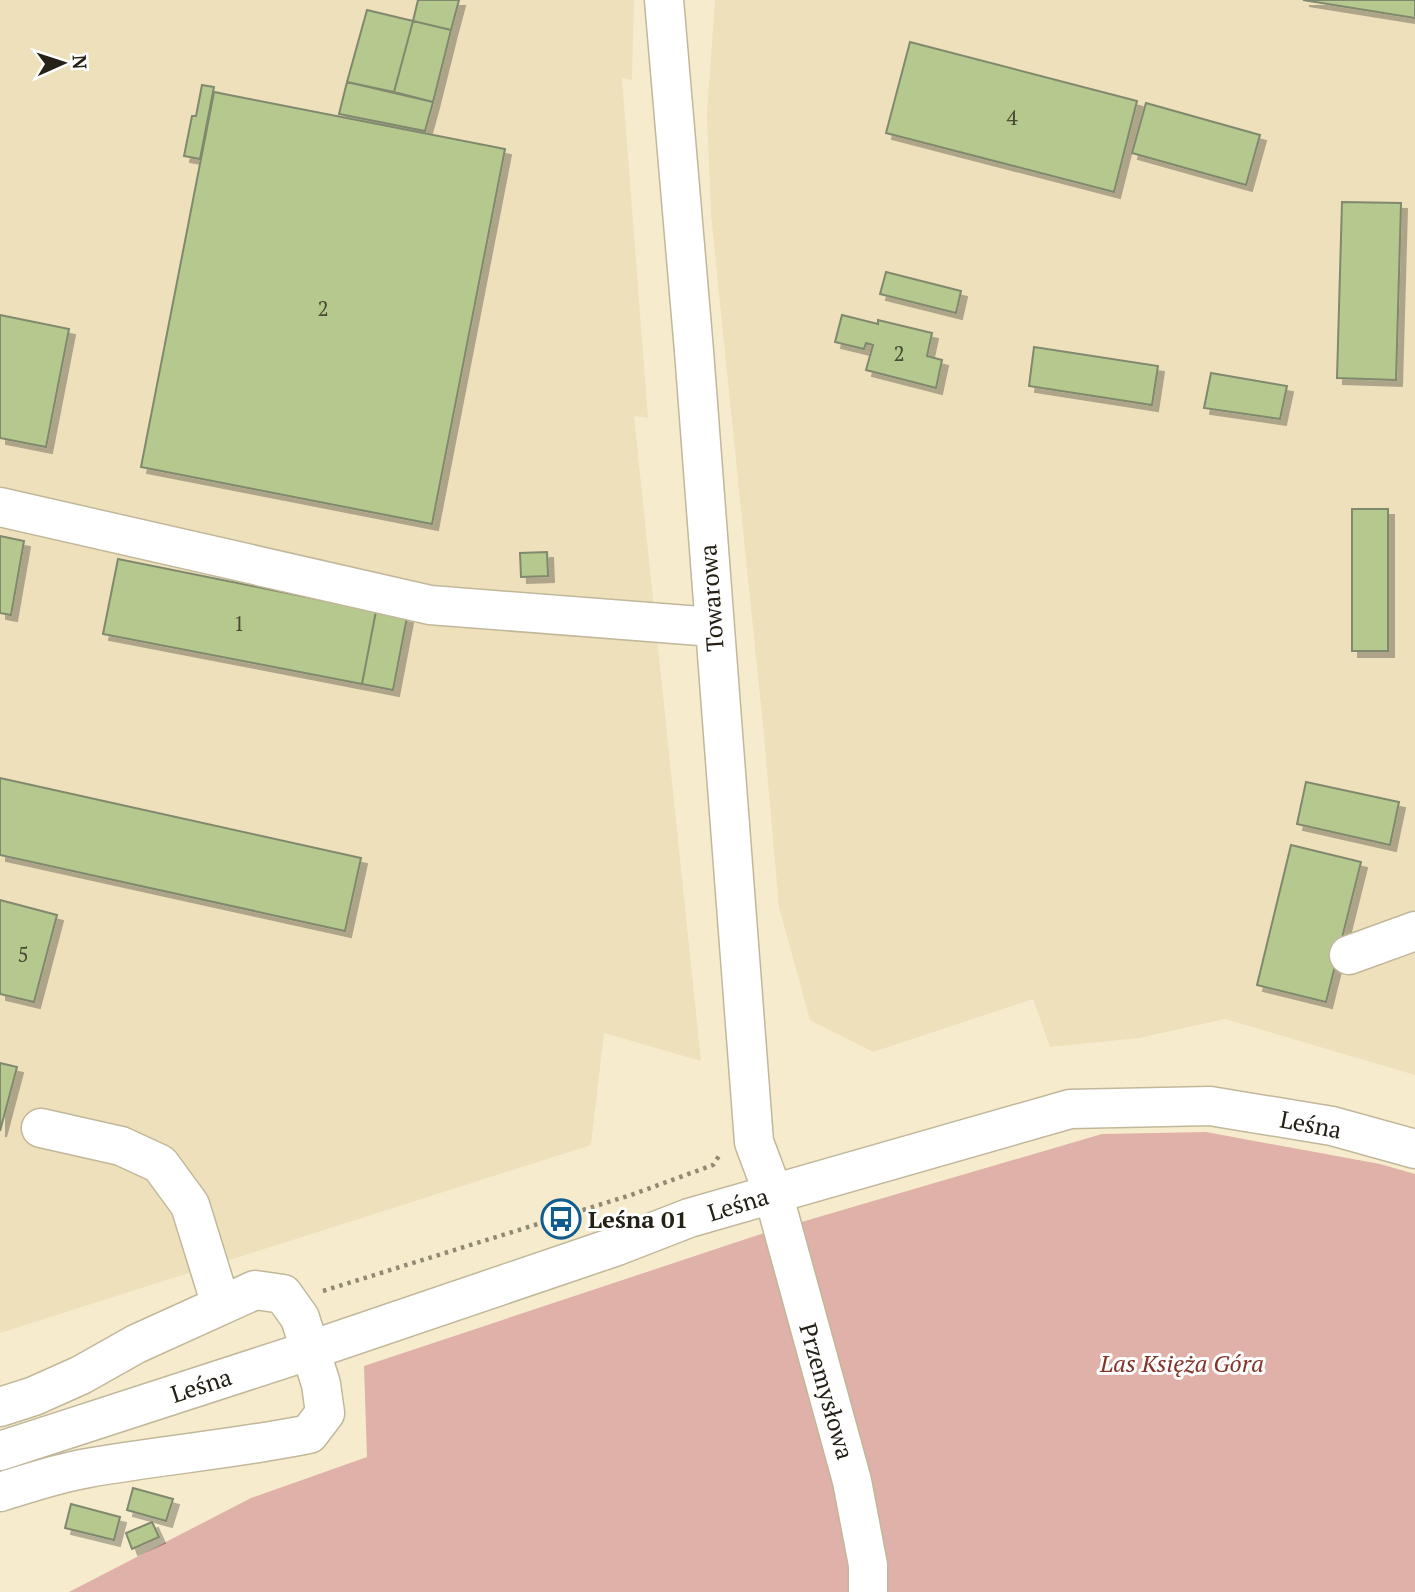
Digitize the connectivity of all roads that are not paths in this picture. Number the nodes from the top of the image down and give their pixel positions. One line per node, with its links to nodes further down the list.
1 (664, 0): 3 (street, Towarowa)
2 (0, 507): 3 (street)
3 (713, 627): 8 (street, Towarowa)
4 (1415, 931): 5 (street)
5 (1349, 955)
6 (41, 1128): 9 (street)
7 (1415, 1149): 8 (street, Leśna)
8 (773, 1193): 10 (street, Leśna); 14 (street, Przemysłowa)
9 (221, 1305): 10 (street); 11 (street)
10 (311, 1350): 12 (street, Leśna); 13 (street)
11 (0, 1407)
12 (0, 1451)
13 (0, 1492)
14 (868, 1592)

